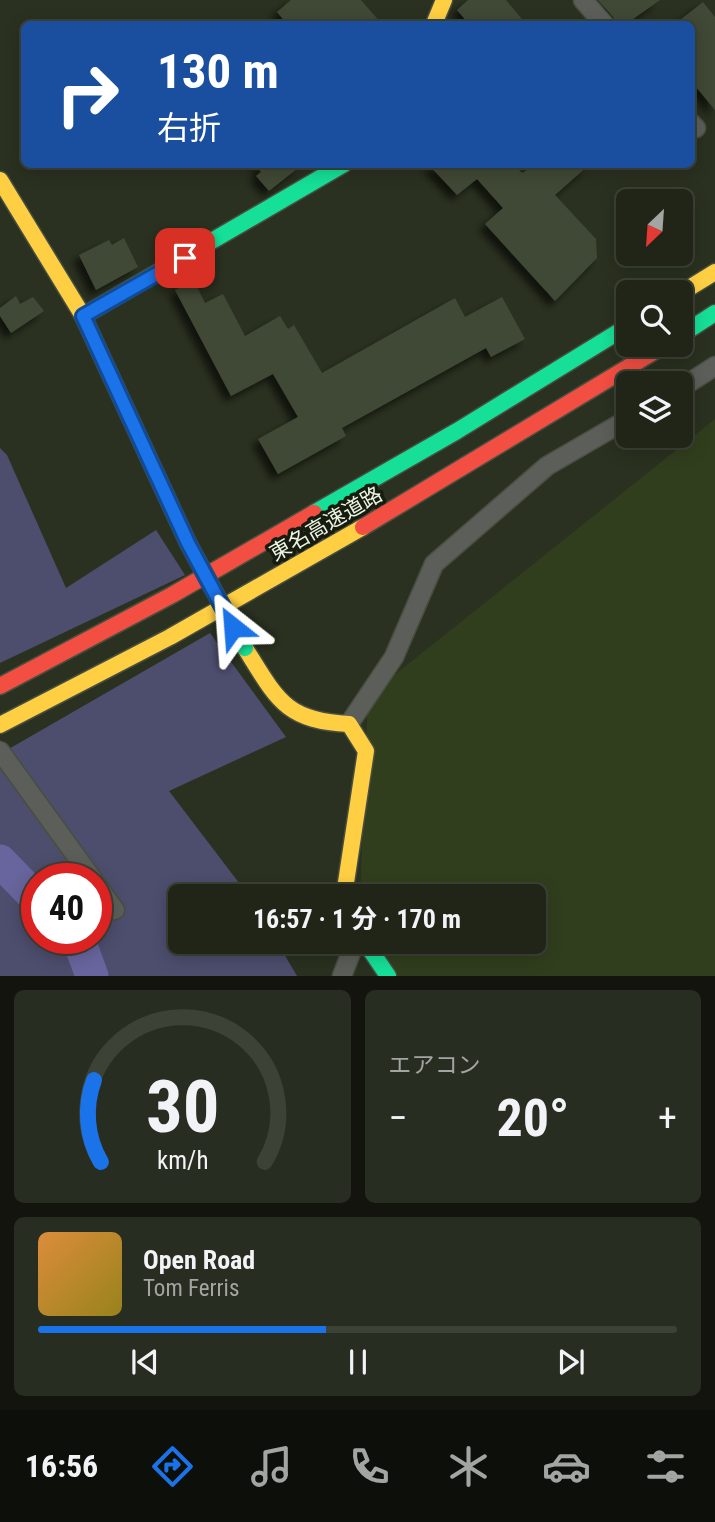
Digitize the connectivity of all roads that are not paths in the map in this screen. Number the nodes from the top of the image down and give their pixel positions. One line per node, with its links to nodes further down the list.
1 (444, 0): 3 (main road)
2 (583, 0): 4 (street)
3 (435, 21)
4 (601, 21)
5 (337, 168): 10 (main road)
6 (0, 180): 10 (main road)
7 (715, 272): 8 (main road)
8 (693, 286)
9 (715, 313): 11 (main road)
10 (83, 316): 19 (main road, bridge)
11 (693, 327)
12 (616, 333): 17 (main road, 東名高速道路)
13 (645, 357): 18 (main road, 東名高速道路)
14 (715, 366): 15 (street)
15 (693, 380)
16 (616, 426): 19 (street)
17 (0, 686)
18 (0, 724)
19 (349, 724): 22 (main road)
20 (0, 751): 21 (street)
21 (81, 863)
22 (346, 884)
23 (112, 906): 24 (street)
24 (115, 910)
25 (350, 954): 27 (street)
26 (373, 954): 28 (main road)
27 (342, 976)
28 (388, 976)

